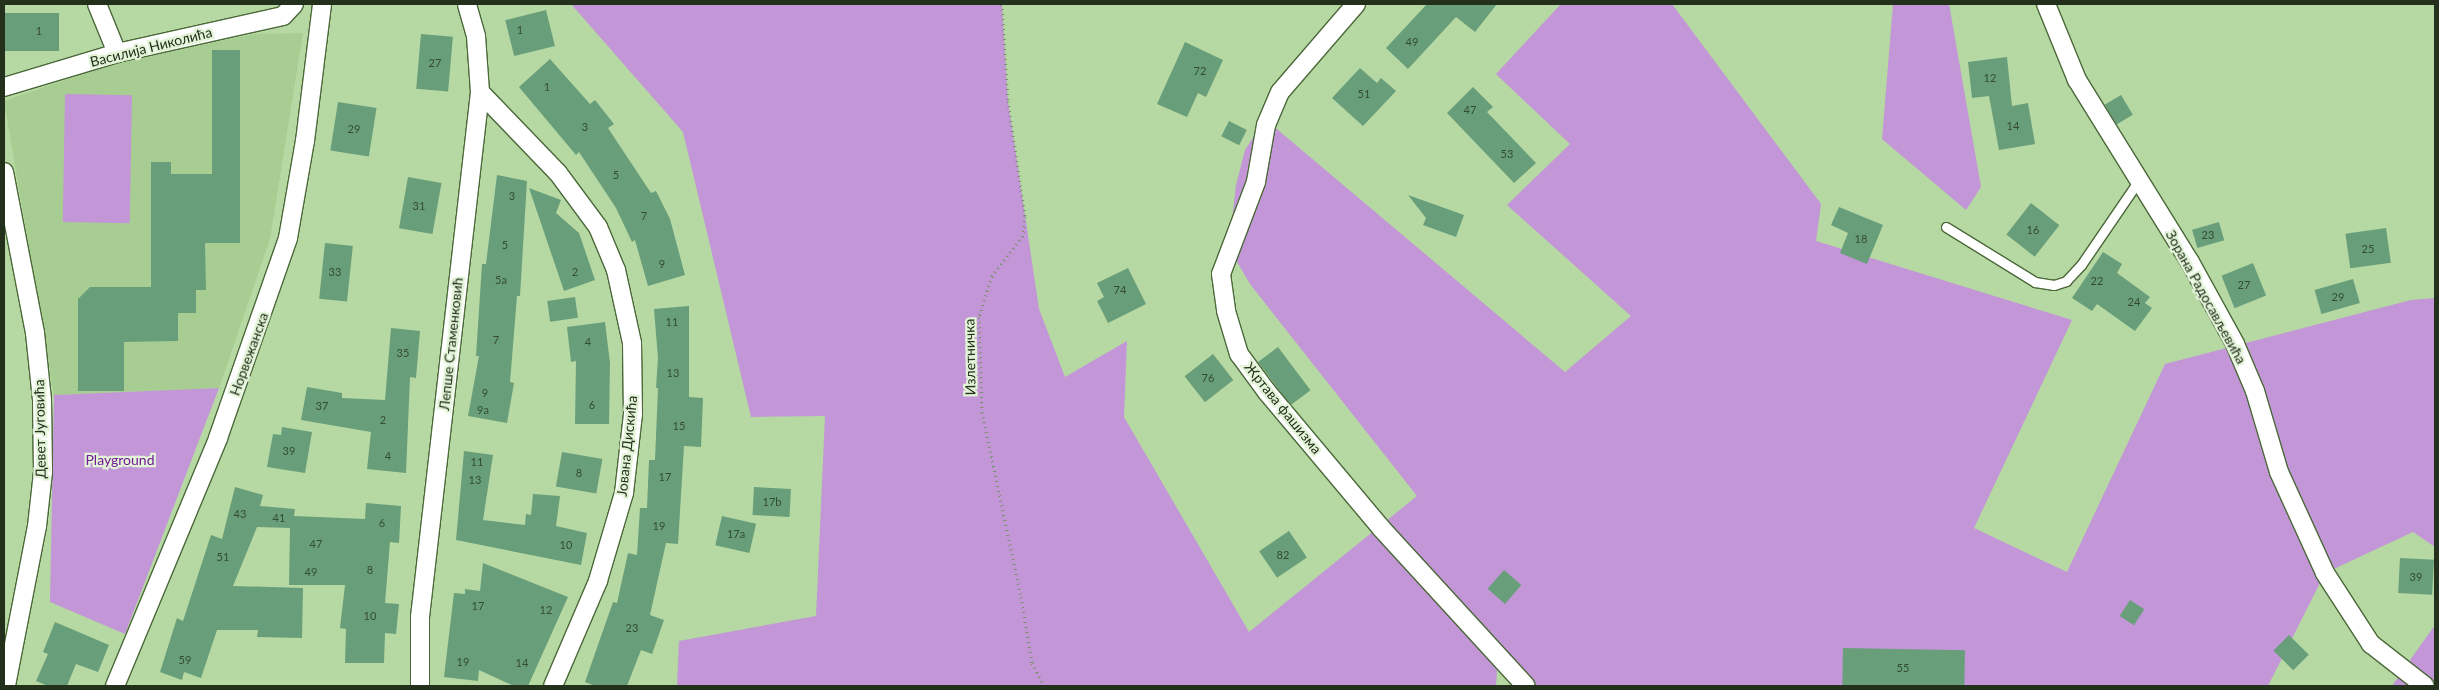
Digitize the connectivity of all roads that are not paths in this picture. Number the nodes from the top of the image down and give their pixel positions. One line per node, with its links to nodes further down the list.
1 (98, 4): 7 (street)
2 (294, 4): 7 (street, Василија Николића)
3 (322, 4): 14 (street, Норвежанска)
4 (467, 4): 9 (street, Лепше Стаменковић)
5 (1356, 4): 17 (street, Жртава фашизма)
6 (2046, 4): 11 (street, Зорана Радосављевића)
7 (117, 53): 8 (street, Василија Николића)
8 (4, 87)
9 (480, 92): 15 (street, Лепше Стаменковић); 16 (street, Јована Дискића)
10 (4, 172): 13 (street, Девет Југовића)
11 (2138, 180): 12 (lane); 18 (street, Зорана Радосављевића)
12 (1946, 226)
13 (6, 686)
14 (115, 686)
15 (420, 686)
16 (553, 686)
17 (1526, 686)
18 (2425, 686)

